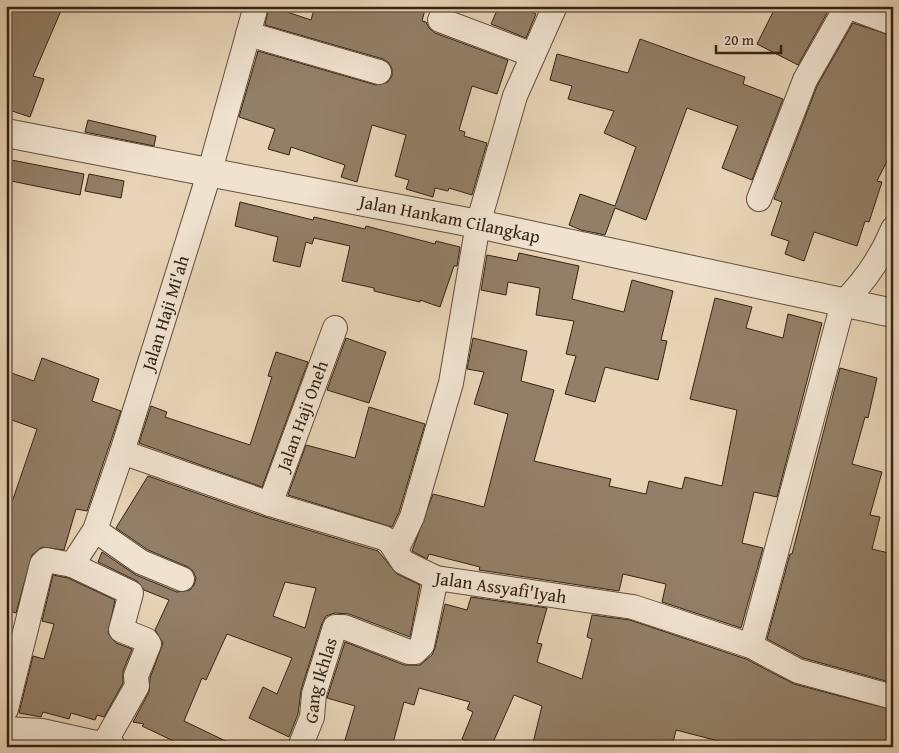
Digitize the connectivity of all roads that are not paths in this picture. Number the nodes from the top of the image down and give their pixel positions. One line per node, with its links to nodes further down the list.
1 (256, 6): 6 (street, Jalan Haji Mi'ah)
2 (555, 6): 7 (street)
3 (847, 6): 5 (street); 11 (street)
4 (440, 20): 7 (street)
5 (893, 23)
6 (248, 34): 8 (street); 10 (street, Jalan Haji Mi'ah)
7 (533, 55): 12 (street)
8 (379, 72)
9 (6, 133): 10 (street, Jalan Hankam Cilangkap)
10 (209, 174): 12 (street, Jalan Hankam Cilangkap); 17 (street, Jalan Haji Mi'ah)
11 (759, 200)
12 (478, 224): 14 (street, Jalan Hankam Cilangkap); 20 (street)
13 (893, 229): 14 (street)
14 (843, 303): 15 (street, Jalan Hankam Cilangkap); 24 (street)
15 (893, 313)
16 (334, 328): 18 (street, Jalan Haji Oneh)
17 (122, 452): 18 (street, Jalan Assyafi'Iyah); 19 (street, Jalan Haji Mi'ah)
18 (270, 504): 20 (street, Jalan Assyafi'Iyah)
19 (95, 530): 21 (street, Jalan Haji Mi'ah); 23 (street)
20 (396, 551): 22 (street, Jalan Assyafi'Iyah)
21 (72, 565): 26 (street); 29 (street)
22 (436, 578): 24 (street, Jalan Assyafi'Iyah); 30 (street, Gang Ikhlas)
23 (182, 579)
24 (751, 646): 25 (street, Jalan Assyafi'Iyah)
25 (893, 697)
26 (6, 708)
27 (6, 729): 28 (street)
28 (40, 739): 29 (street)
29 (109, 745)
30 (300, 747)

